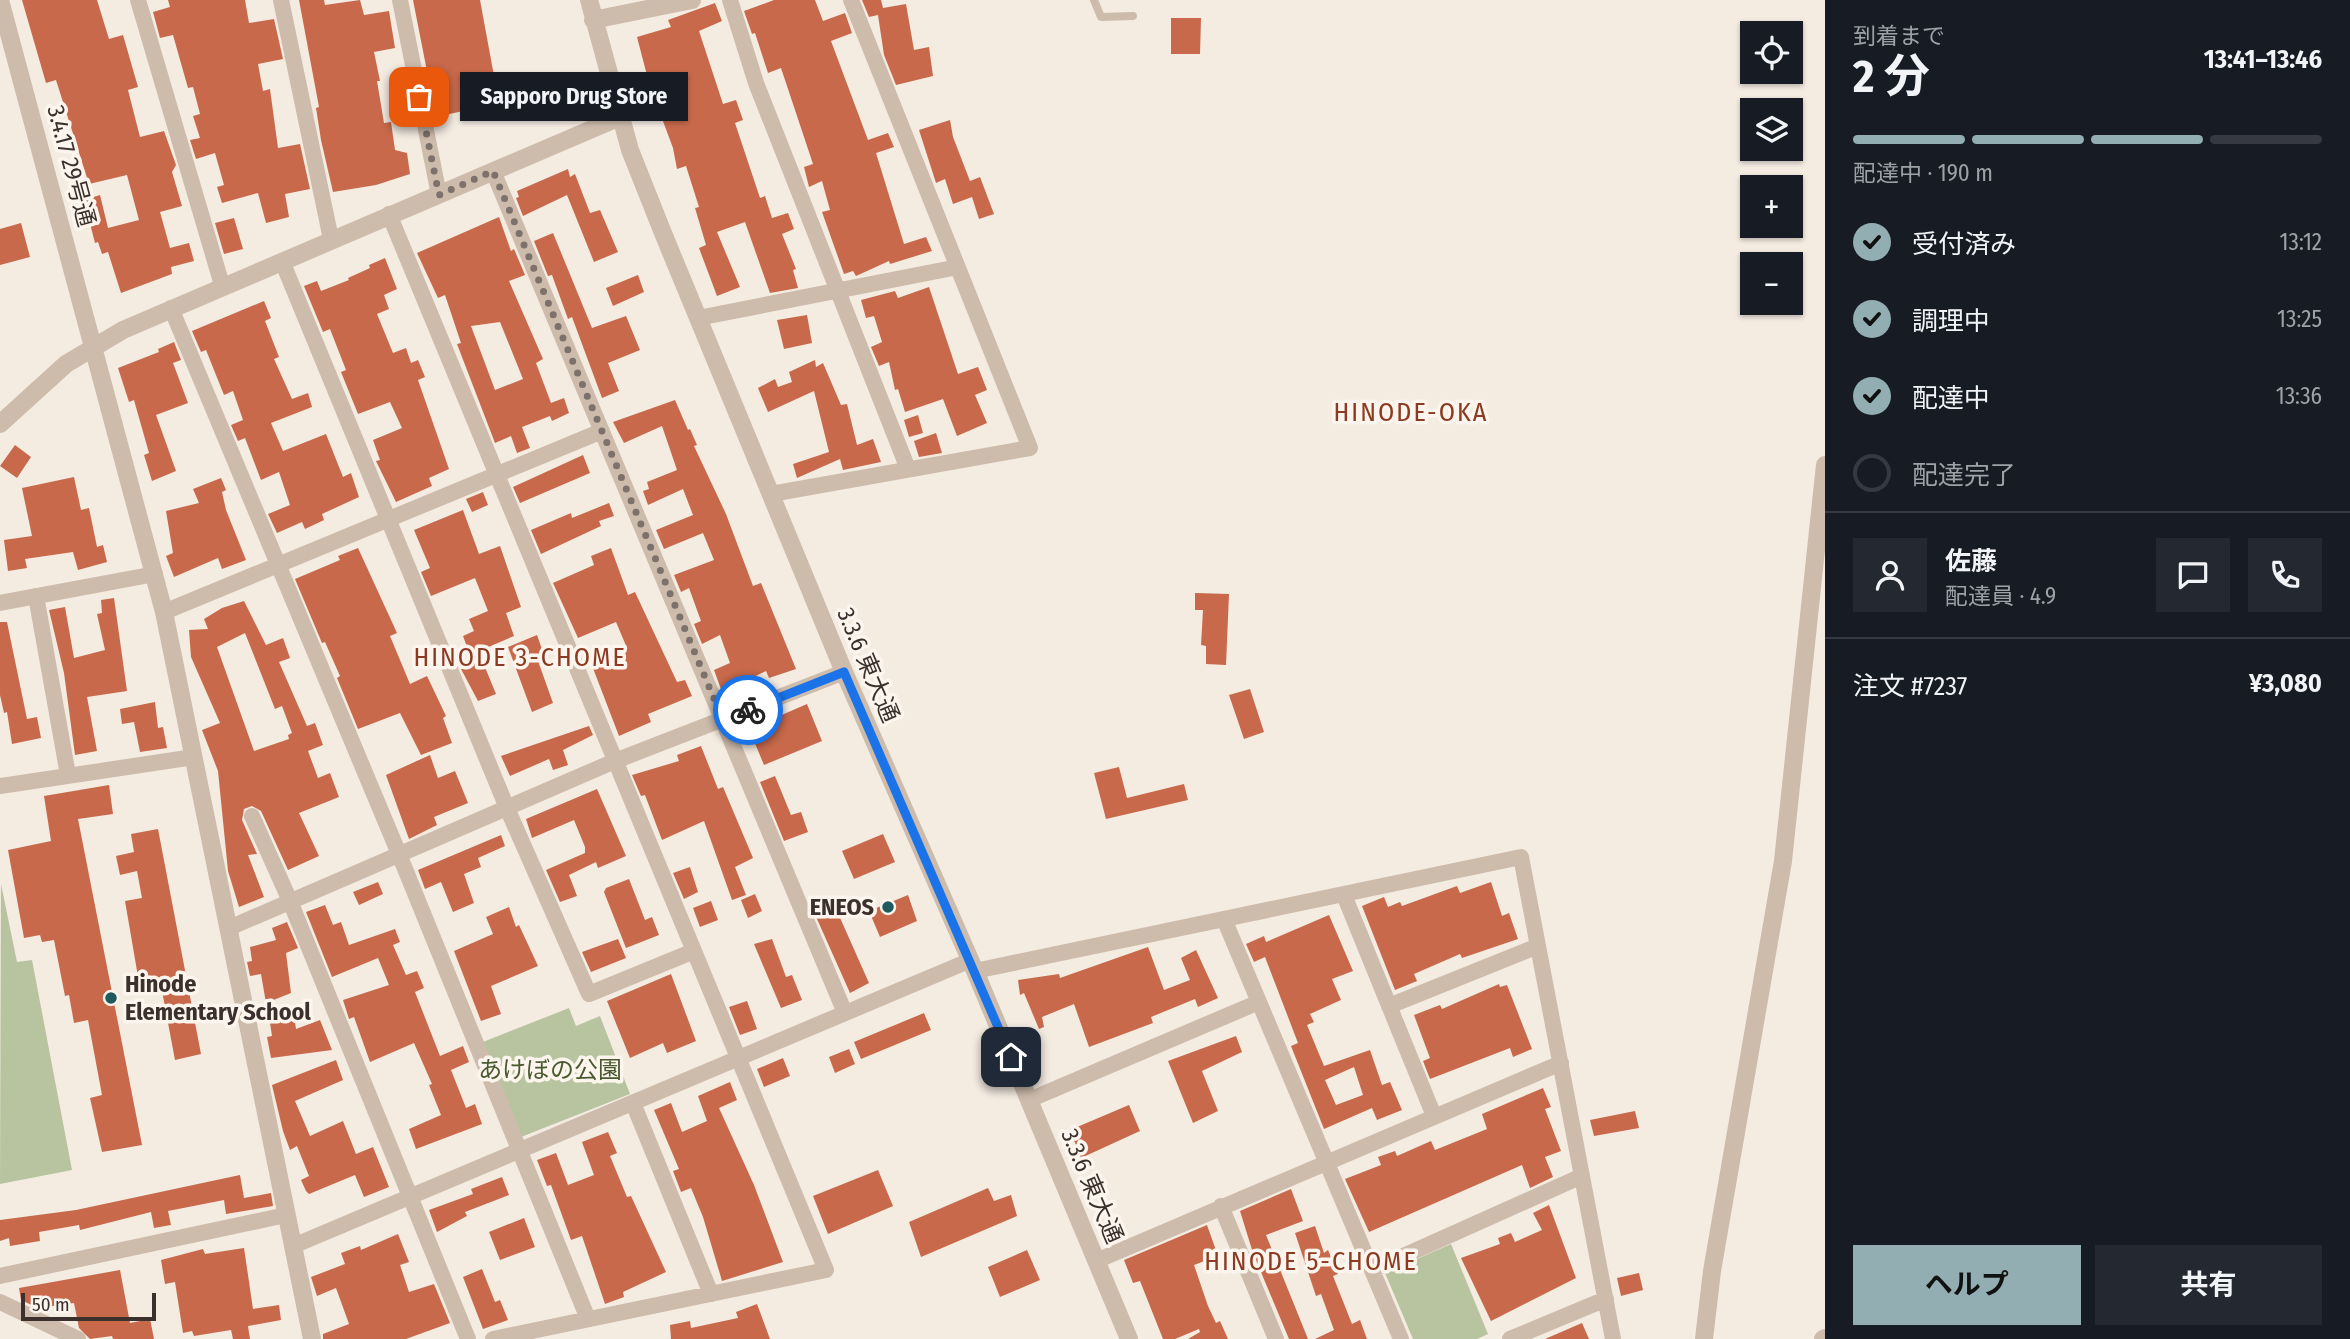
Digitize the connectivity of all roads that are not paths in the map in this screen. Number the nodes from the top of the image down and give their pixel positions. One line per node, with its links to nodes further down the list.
1 (0, 0): 12 (street, 3.4.17 29号通)
2 (138, 0): 20 (street)
3 (281, 0): 17 (street)
4 (400, 0): 15 (street)
5 (589, 0): 11 (street, 3.3.6 東大通)
6 (692, 0): 11 (street)
7 (730, 0): 21 (street)
8 (851, 0): 19 (street)
9 (1094, 0): 10 (lane)
10 (1133, 16)
11 (593, 20): 13 (street, 3.3.6 東大通)
12 (5, 36): 24 (street, 3.4.17 29号通)
13 (620, 117): 14 (street); 23 (street, 3.3.6 東大通)
14 (493, 171): 15 (street); 26 (street)
15 (439, 195): 16 (street)
16 (389, 214): 17 (street); 29 (street)
17 (331, 239): 18 (street)
18 (282, 261): 20 (street); 31 (street)
19 (958, 267): 21 (street); 28 (street)
20 (222, 285): 22 (street)
21 (839, 289): 23 (street); 28 (street)
22 (171, 308): 24 (street); 32 (street)
23 (698, 318): 30 (street, 3.3.6 東大通)
24 (93, 345): 25 (street); 33 (street, 3.4.17 29号通)
25 (0, 424)
26 (602, 430): 29 (street); 38 (street)
27 (1825, 465): 84 (street)
28 (908, 470): 30 (street)
29 (497, 475): 31 (street); 40 (street)
30 (771, 494): 37 (street, 3.3.6 東大通)
31 (388, 520): 32 (street); 43 (street)
32 (277, 565): 36 (street); 45 (street)
33 (155, 574): 34 (street); 36 (street, 3.4.17 29号通)
34 (36, 596): 35 (street); 41 (street)
35 (0, 603)
36 (164, 611): 39 (street, 3.4.17 29号通)
37 (844, 672): 38 (street); 52 (street, 3.3.6 東大通)
38 (723, 720): 40 (street); 55 (street)
39 (194, 757): 41 (street); 49 (street, 3.4.17 29号通)
40 (615, 761): 43 (street); 51 (street)
41 (68, 775): 42 (street)
42 (0, 786)
43 (508, 808): 45 (street); 51 (street)
44 (252, 816): 47 (street)
45 (399, 854): 47 (street); 61 (street)
46 (1344, 895): 48 (street); 50 (street); 54 (street)
47 (290, 901): 49 (street); 64 (street)
48 (1224, 919): 52 (street); 53 (street)
49 (229, 928): 66 (street, 3.4.17 29号通)
50 (1538, 946): 54 (street); 57 (street)
51 (694, 951): 56 (street)
52 (973, 966): 55 (street); 58 (street, 3.3.6 東大通)
53 (1259, 1002): 58 (street); 62 (street)
54 (1389, 1006): 60 (street)
55 (845, 1013): 56 (street)
56 (738, 1058): 59 (street); 71 (street)
57 (1561, 1063): 60 (street); 63 (street)
58 (1029, 1100): 68 (street, 3.3.6 東大通)
59 (633, 1102): 61 (street); 71 (street)
60 (1434, 1116): 62 (street)
61 (519, 1150): 64 (street); 74 (street)
62 (1326, 1160): 65 (street); 69 (street)
63 (1582, 1176): 69 (street); 72 (street)
64 (411, 1196): 67 (street); 77 (street)
65 (1221, 1206): 68 (street); 80 (street)
66 (286, 1215): 67 (street, 3.4.17 29号通); 70 (street)
67 (293, 1246): 76 (street, 3.4.17 29号通)
68 (1096, 1261): 79 (street, 3.3.6 東大通)
69 (1372, 1270): 81 (street)
70 (0, 1276)
71 (711, 1294): 74 (street)
72 (1605, 1299): 82 (street); 83 (street)
73 (0, 1301): 75 (street)
74 (588, 1319): 78 (street)
75 (78, 1339)
76 (312, 1339)
77 (468, 1339)
78 (493, 1339)
79 (1129, 1339)
80 (1276, 1339)
81 (1401, 1339)
82 (1510, 1339)
83 (1613, 1339)
84 (1704, 1339)

